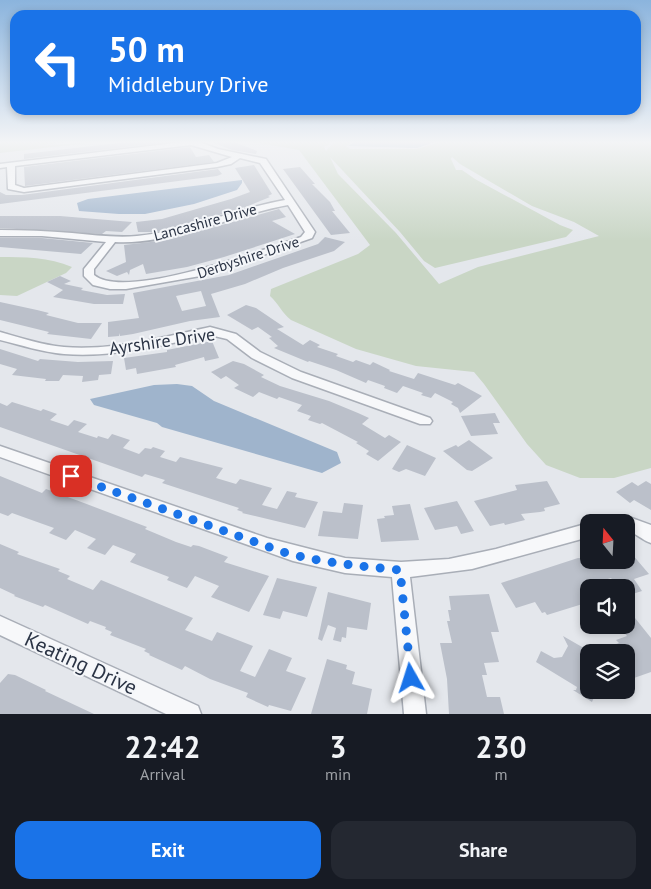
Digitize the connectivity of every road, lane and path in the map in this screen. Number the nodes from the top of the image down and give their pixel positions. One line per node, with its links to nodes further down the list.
1 (10, 174): 2 (street)
2 (145, 174)
3 (272, 174): 4 (street, Derbyshire Drive)
4 (291, 202): 6 (street, Lancashire Drive); 6 (street, Derbyshire Drive)
5 (0, 233): 6 (street, Lancashire Drive)
6 (113, 239)
7 (0, 336): 8 (street, Ayrshire Drive)
8 (425, 421)
9 (0, 451): 13 (street)
10 (635, 526): 12 (street)
11 (580, 532): 13 (street)
12 (651, 536)
13 (400, 570): 16 (street)
14 (0, 625): 15 (street, Keating Drive)
15 (190, 714)
16 (415, 714)

